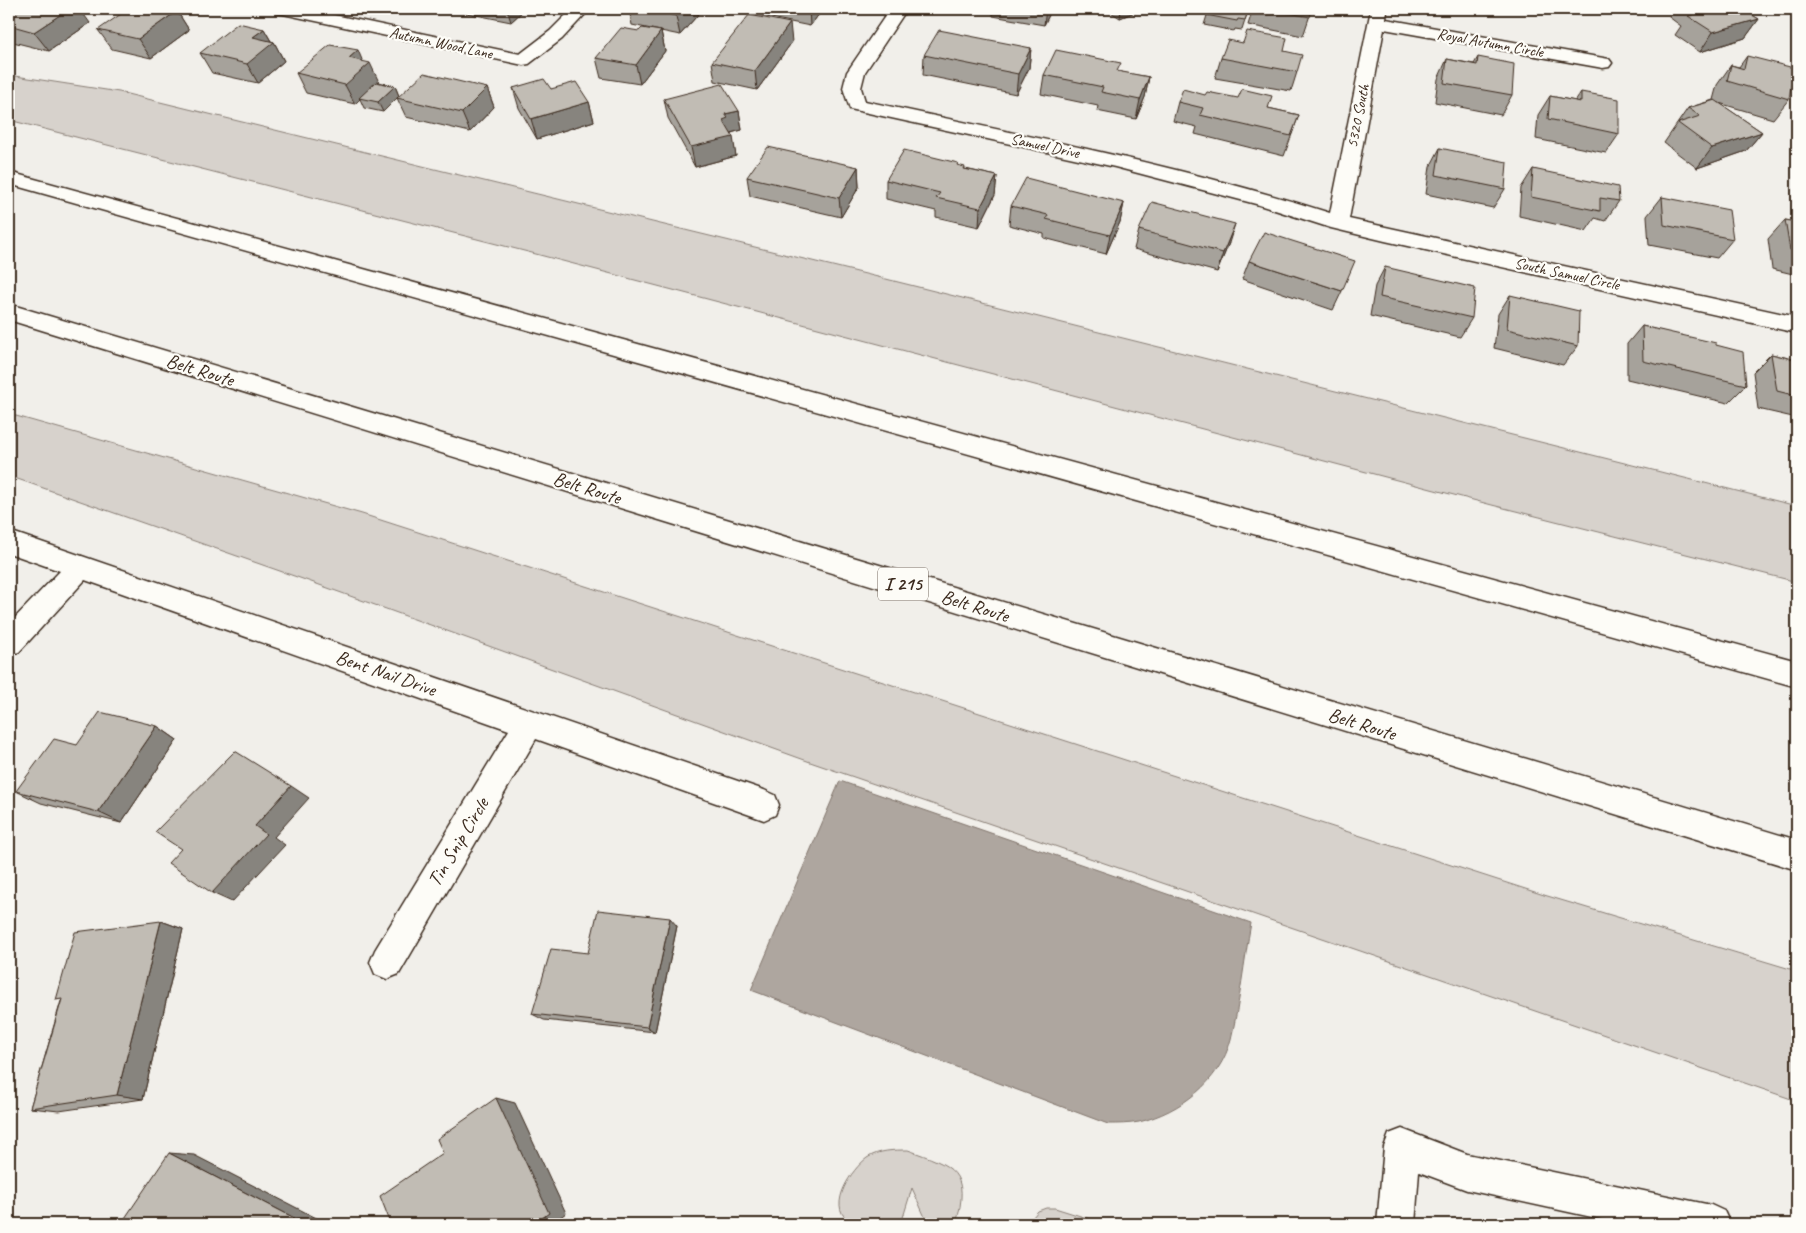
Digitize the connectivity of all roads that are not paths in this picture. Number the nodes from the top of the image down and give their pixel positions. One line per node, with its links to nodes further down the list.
1 (283, 9): 2 (main road, Autumn Wood Lane)
2 (581, 9)
3 (898, 9): 7 (main road, Samuel Drive)
4 (1378, 15): 5 (main road, Royal Autumn Circle); 7 (main road, 5320 South)
5 (1603, 63)
6 (9, 178): 13 (main road)
7 (1338, 222): 9 (main road, South Samuel Circle)
8 (9, 312): 16 (main road, Belt Route / I 215)
9 (1797, 325)
10 (9, 542): 11 (main road, Bent Nail Drive)
11 (80, 567): 12 (main road); 14 (main road, Bent Nail Drive)
12 (9, 643)
13 (1797, 674)
14 (529, 723): 15 (main road, Bent Nail Drive); 17 (main road, Tin Snip Circle)
15 (764, 805)
16 (1797, 856)
17 (387, 962)
18 (1396, 1224): 19 (main road)
19 (1711, 1224)

